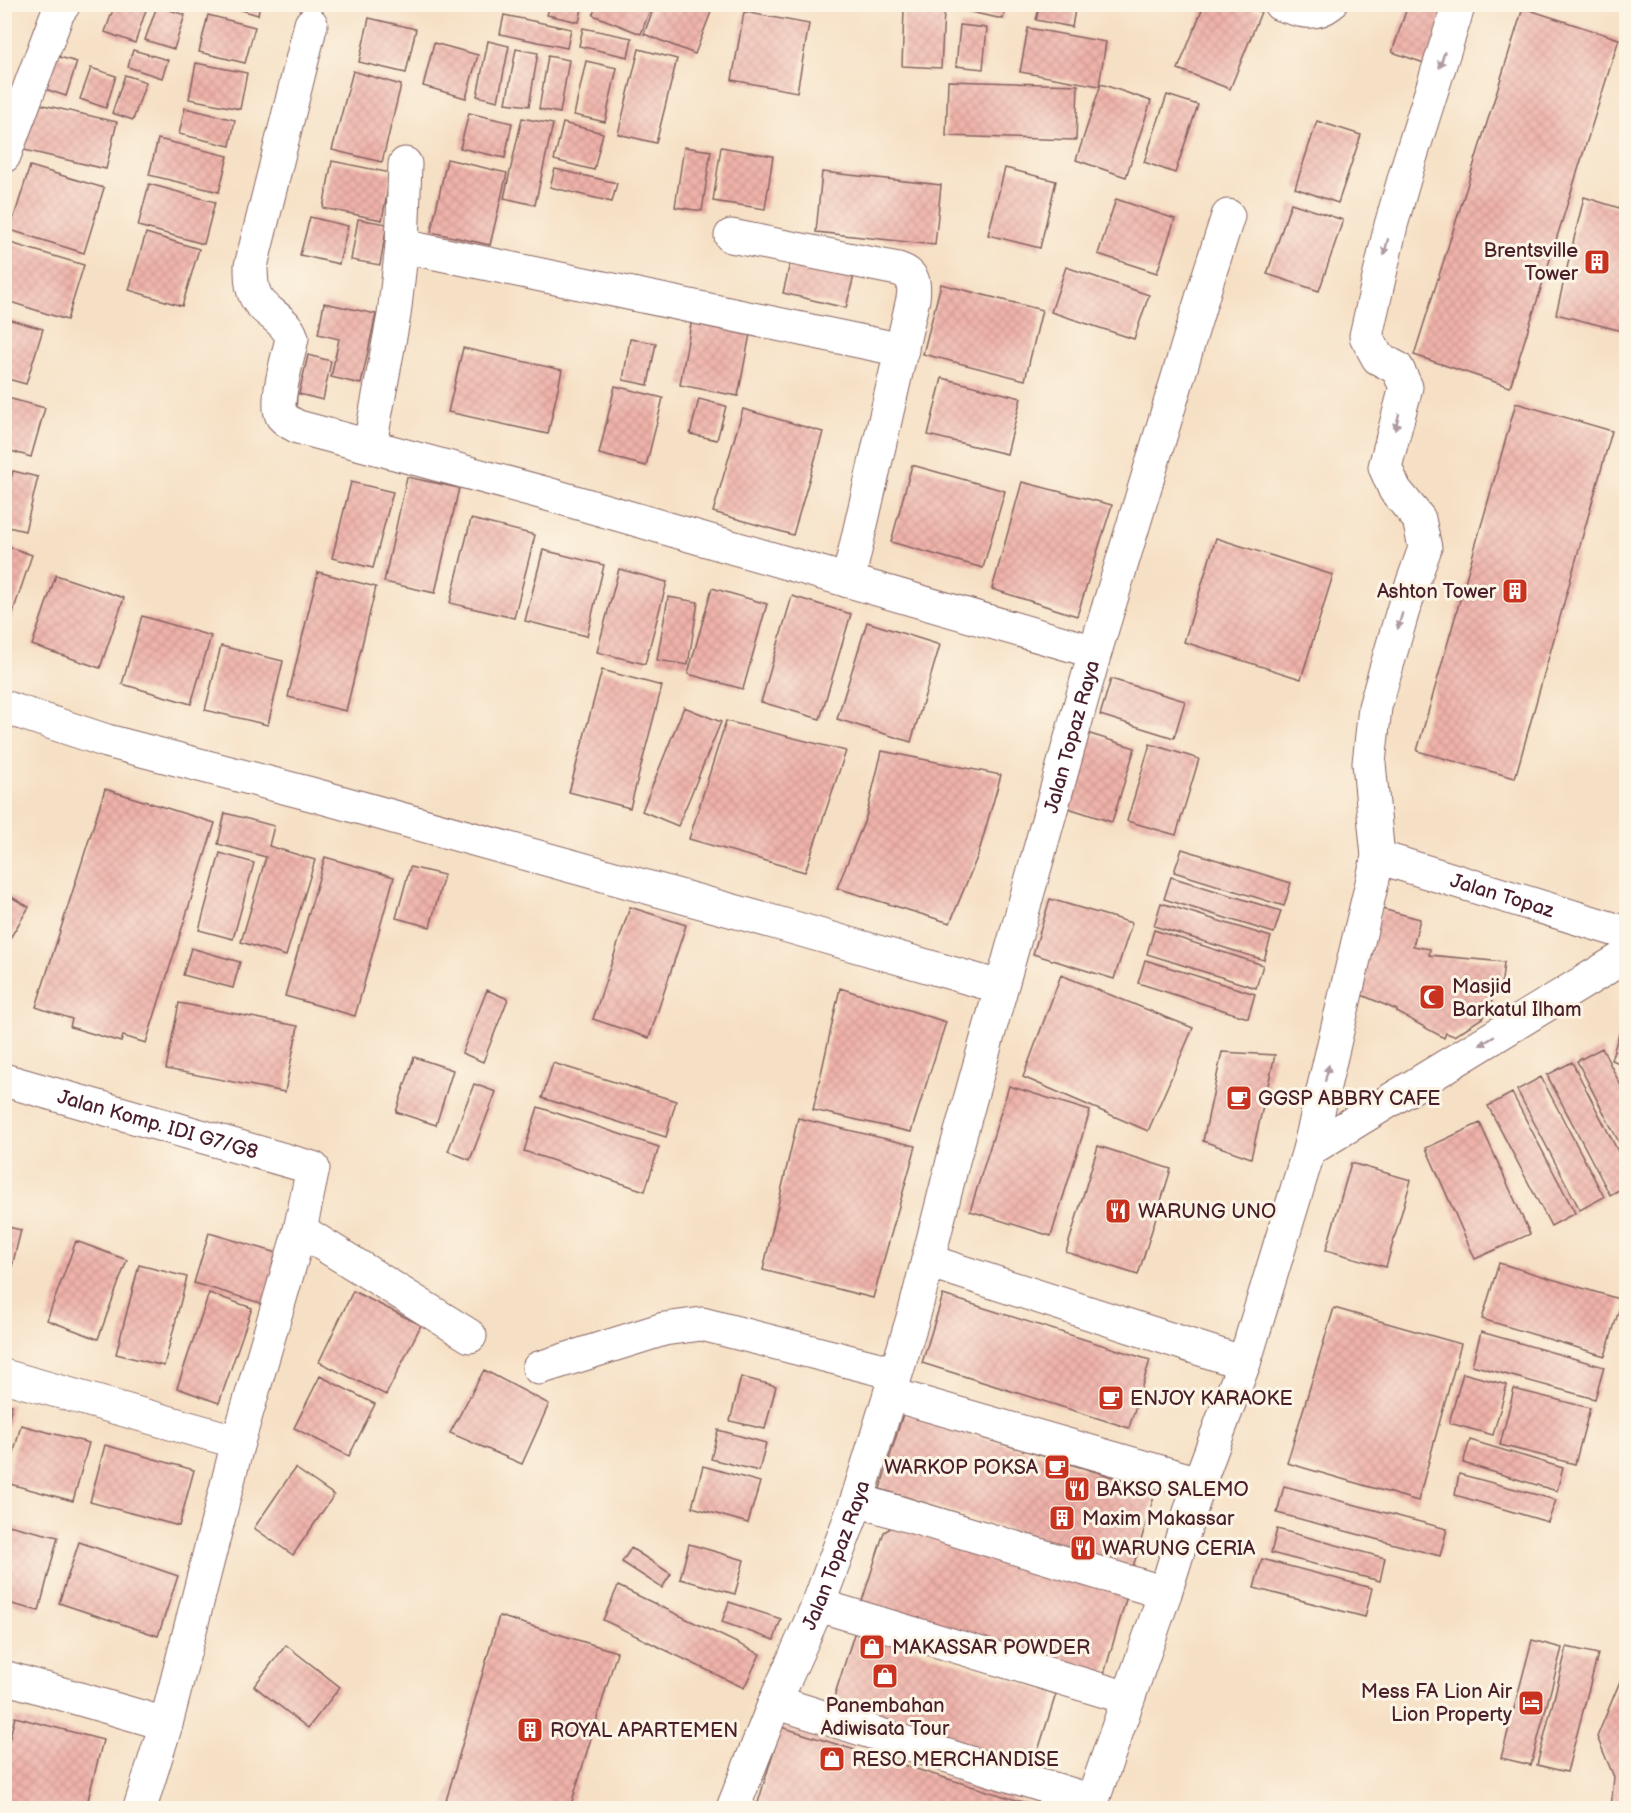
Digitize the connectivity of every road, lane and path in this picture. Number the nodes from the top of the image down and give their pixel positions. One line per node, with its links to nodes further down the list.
1 (64, 4): 6 (street)
2 (1280, 4): 3 (street)
3 (1330, 4)
4 (1459, 4): 16 (street, one-way to 16)
5 (311, 24): 12 (street)
6 (4, 156)
7 (405, 164): 10 (street)
8 (1228, 216): 14 (street, Jalan Topaz Raya)
9 (731, 236): 11 (street)
10 (402, 246): 11 (street); 12 (street)
11 (902, 350): 13 (street)
12 (370, 444): 13 (street)
13 (848, 581): 14 (street)
14 (1095, 652): 19 (street, Jalan Topaz Raya)
15 (4, 707): 19 (street)
16 (1378, 857): 17 (street, Jalan Topaz); 21 (street, one-way to 16)
17 (1626, 933)
18 (1626, 956): 21 (street, one-way to 21)
19 (1000, 987): 23 (street, Jalan Topaz Raya)
20 (4, 1080): 22 (street, Jalan Komp. IDI G7/G8)
21 (1309, 1150): 25 (street)
22 (300, 1230): 24 (street); 29 (street)
23 (928, 1261): 25 (street); 28 (street, Jalan Topaz Raya)
24 (470, 1336)
25 (1244, 1363): 30 (street)
26 (539, 1368): 28 (street)
27 (4, 1376): 29 (street)
28 (893, 1384): 30 (street); 31 (street, Jalan Topaz Raya)
29 (238, 1442): 37 (street)
30 (1199, 1483): 32 (street)
31 (857, 1500): 32 (street); 33 (street, Jalan Topaz Raya)
32 (1165, 1593): 35 (street)
33 (818, 1605): 35 (street); 36 (street, Jalan Topaz Raya)
34 (4, 1677): 37 (street)
35 (1128, 1698): 38 (street)
36 (775, 1702): 38 (street); 40 (street, Jalan Topaz Raya)
37 (166, 1724): 39 (street)
38 (1091, 1805)
39 (140, 1809)
40 (733, 1809)

